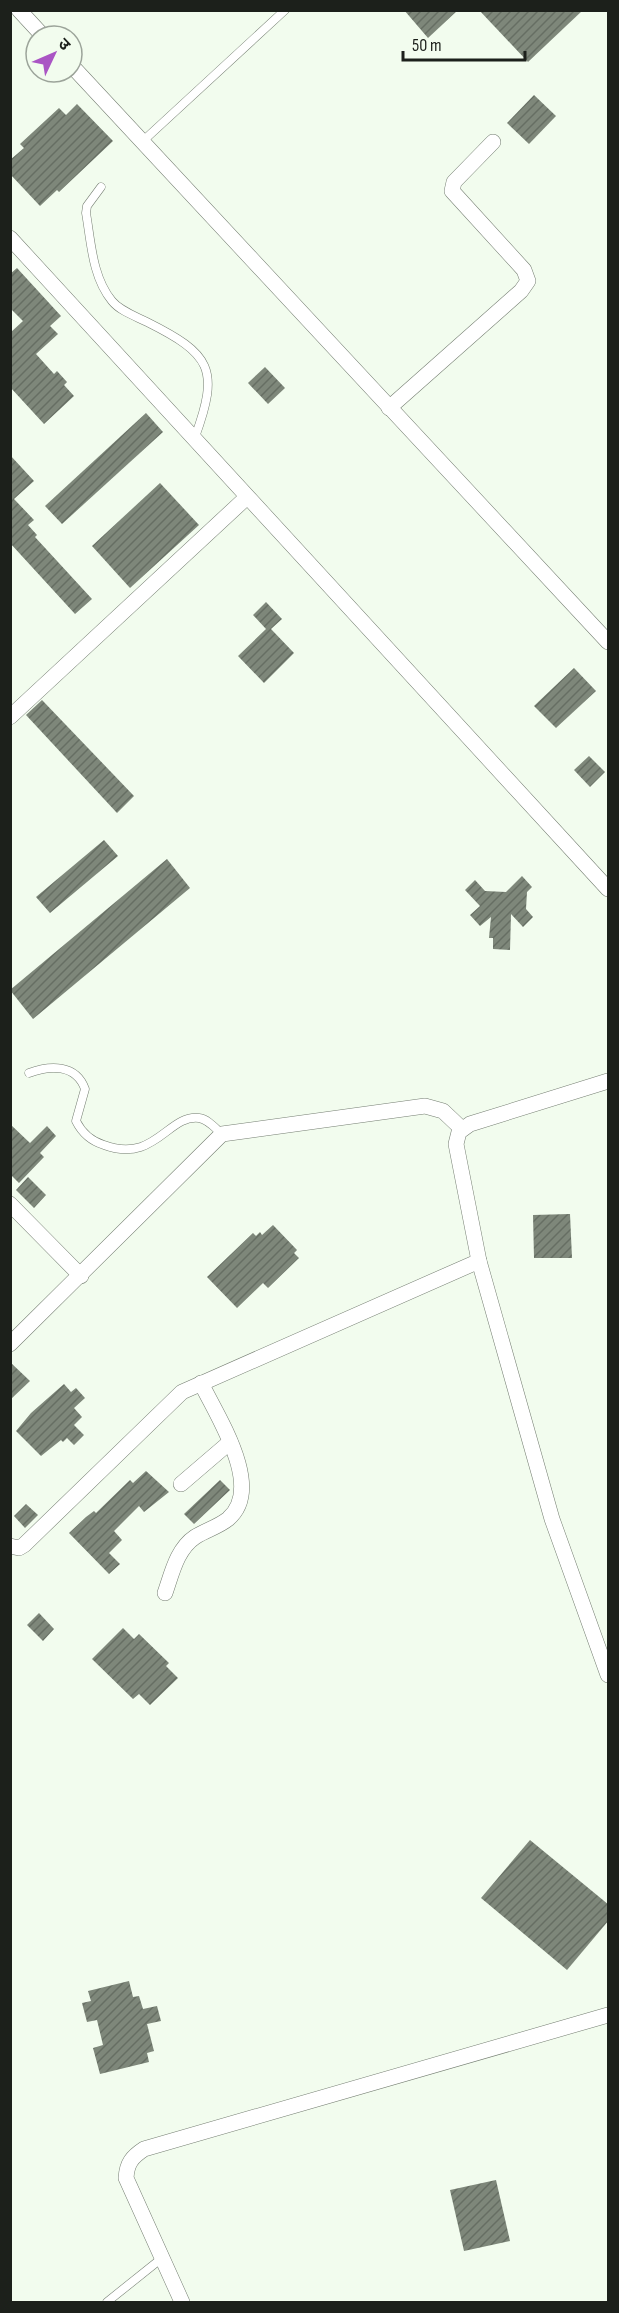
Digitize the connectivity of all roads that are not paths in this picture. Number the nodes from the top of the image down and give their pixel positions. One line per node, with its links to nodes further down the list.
1 (19, 10): 3 (street)
2 (285, 10): 5 (lane)
3 (32, 24)
4 (84, 79): 5 (street)
5 (143, 141): 9 (street)
6 (493, 142): 9 (street)
7 (101, 188): 10 (lane)
8 (10, 238): 10 (street)
9 (388, 408): 12 (street)
10 (195, 436): 11 (street)
11 (247, 497): 13 (street); 14 (street)
12 (609, 642)
13 (10, 717)
14 (609, 889)
15 (29, 1073): 18 (lane)
16 (609, 1081): 17 (street)
17 (462, 1129): 18 (street); 20 (street)
18 (222, 1134): 21 (street)
19 (10, 1204): 21 (street)
20 (479, 1262): 23 (street); 28 (street)
21 (81, 1276): 22 (street)
22 (10, 1344)
23 (201, 1383): 24 (street); 26 (street)
24 (230, 1442): 25 (street); 27 (street)
25 (181, 1484)
26 (10, 1546)
27 (165, 1593)
28 (609, 1675)
29 (609, 2015): 30 (street)
30 (162, 2258): 31 (lane); 32 (street)
31 (107, 2302)
32 (182, 2302)

